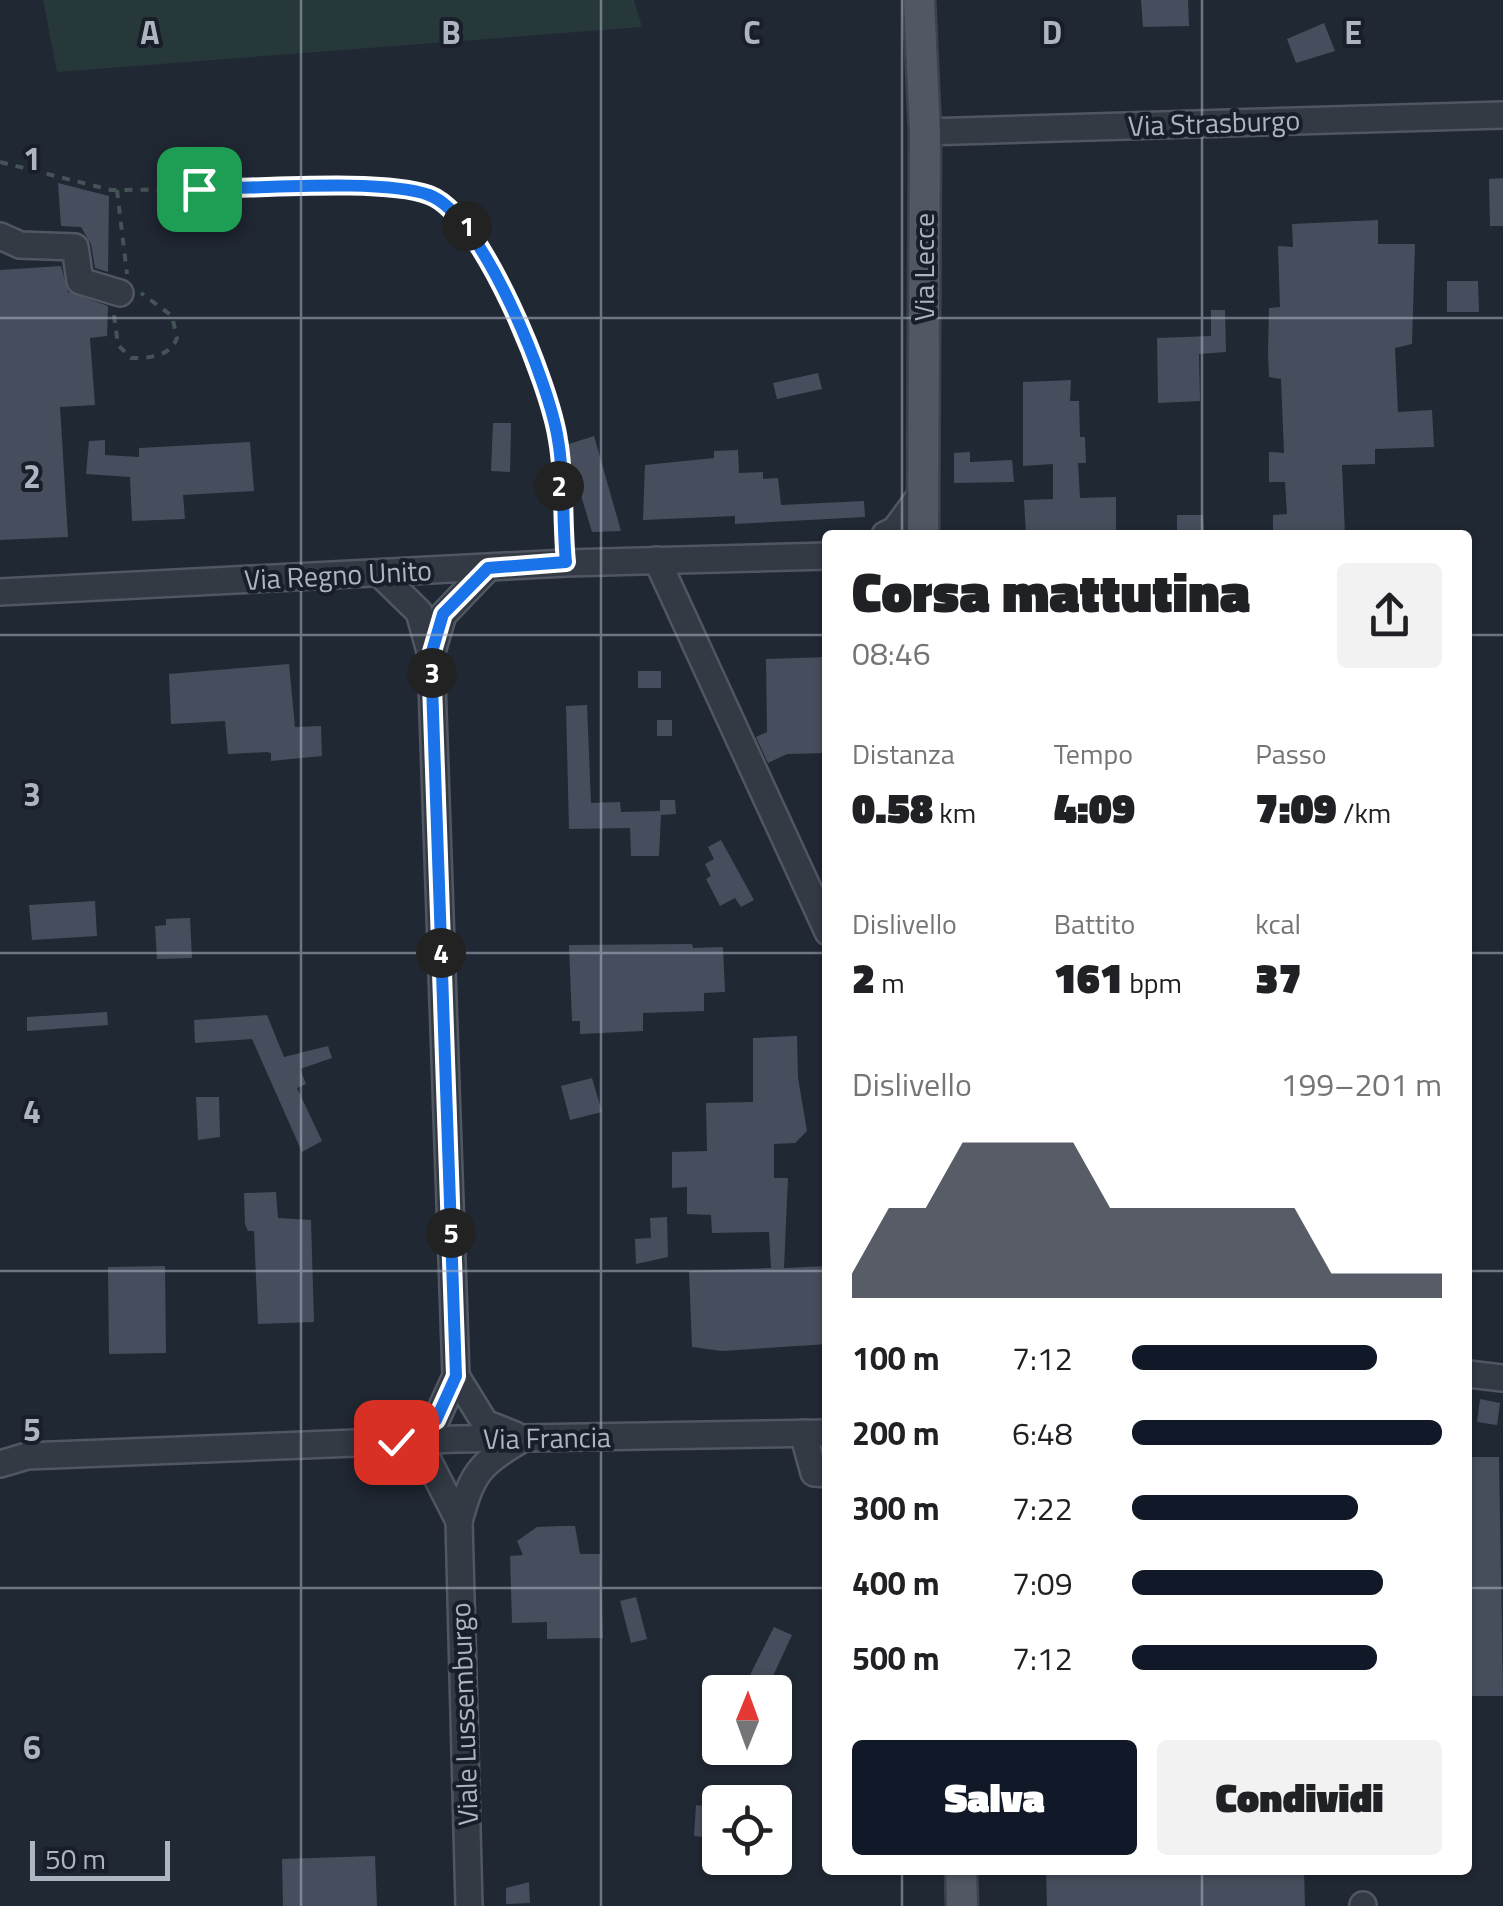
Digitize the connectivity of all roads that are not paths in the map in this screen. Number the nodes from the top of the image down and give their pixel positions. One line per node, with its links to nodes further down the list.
1 (918, 0): 3 (main road, Via Lecce)
2 (1503, 114): 3 (street, Via Strasburgo)
3 (924, 132): 6 (main road, Via Lecce)
4 (0, 236): 5 (street)
5 (120, 293)
6 (923, 492): 7 (street); 8 (main road, Via Lecce)
7 (895, 530)
8 (924, 530)
9 (796, 556): 10 (street, Via Regno Unito); 11 (street, Via Regno Unito); 14 (street)
10 (822, 556)
11 (657, 560): 12 (street, Via Regno Unito); 18 (street)
12 (488, 568): 13 (street, Via Regno Unito); 17 (street)
13 (430, 571): 15 (street, Via Regno Unito); 17 (street)
14 (822, 571)
15 (379, 573): 16 (street, Via Regno Unito); 17 (street)
16 (0, 592)
17 (431, 613): 20 (street)
18 (822, 919)
19 (1472, 1374): 21 (street)
20 (456, 1376): 22 (street); 23 (street)
21 (1503, 1378)
22 (469, 1404): 25 (street); 26 (street)
23 (443, 1410): 26 (street); 27 (street)
24 (815, 1433): 25 (street, Via Francia); 31 (street)
25 (524, 1439): 26 (street, Via Francia); 32 (street)
26 (458, 1440): 27 (street, Via Francia); 32 (street); 33 (street)
27 (396, 1442): 29 (street, Via Francia); 33 (street)
28 (0, 1447): 29 (street)
29 (27, 1456): 30 (street)
30 (0, 1464)
31 (822, 1474)
32 (472, 1478): 34 (street)
33 (444, 1483): 34 (street)
34 (459, 1521): 36 (street, Viale Lussemburgo)
35 (960, 1875): 37 (main road)
36 (469, 1906)
37 (962, 1906)

